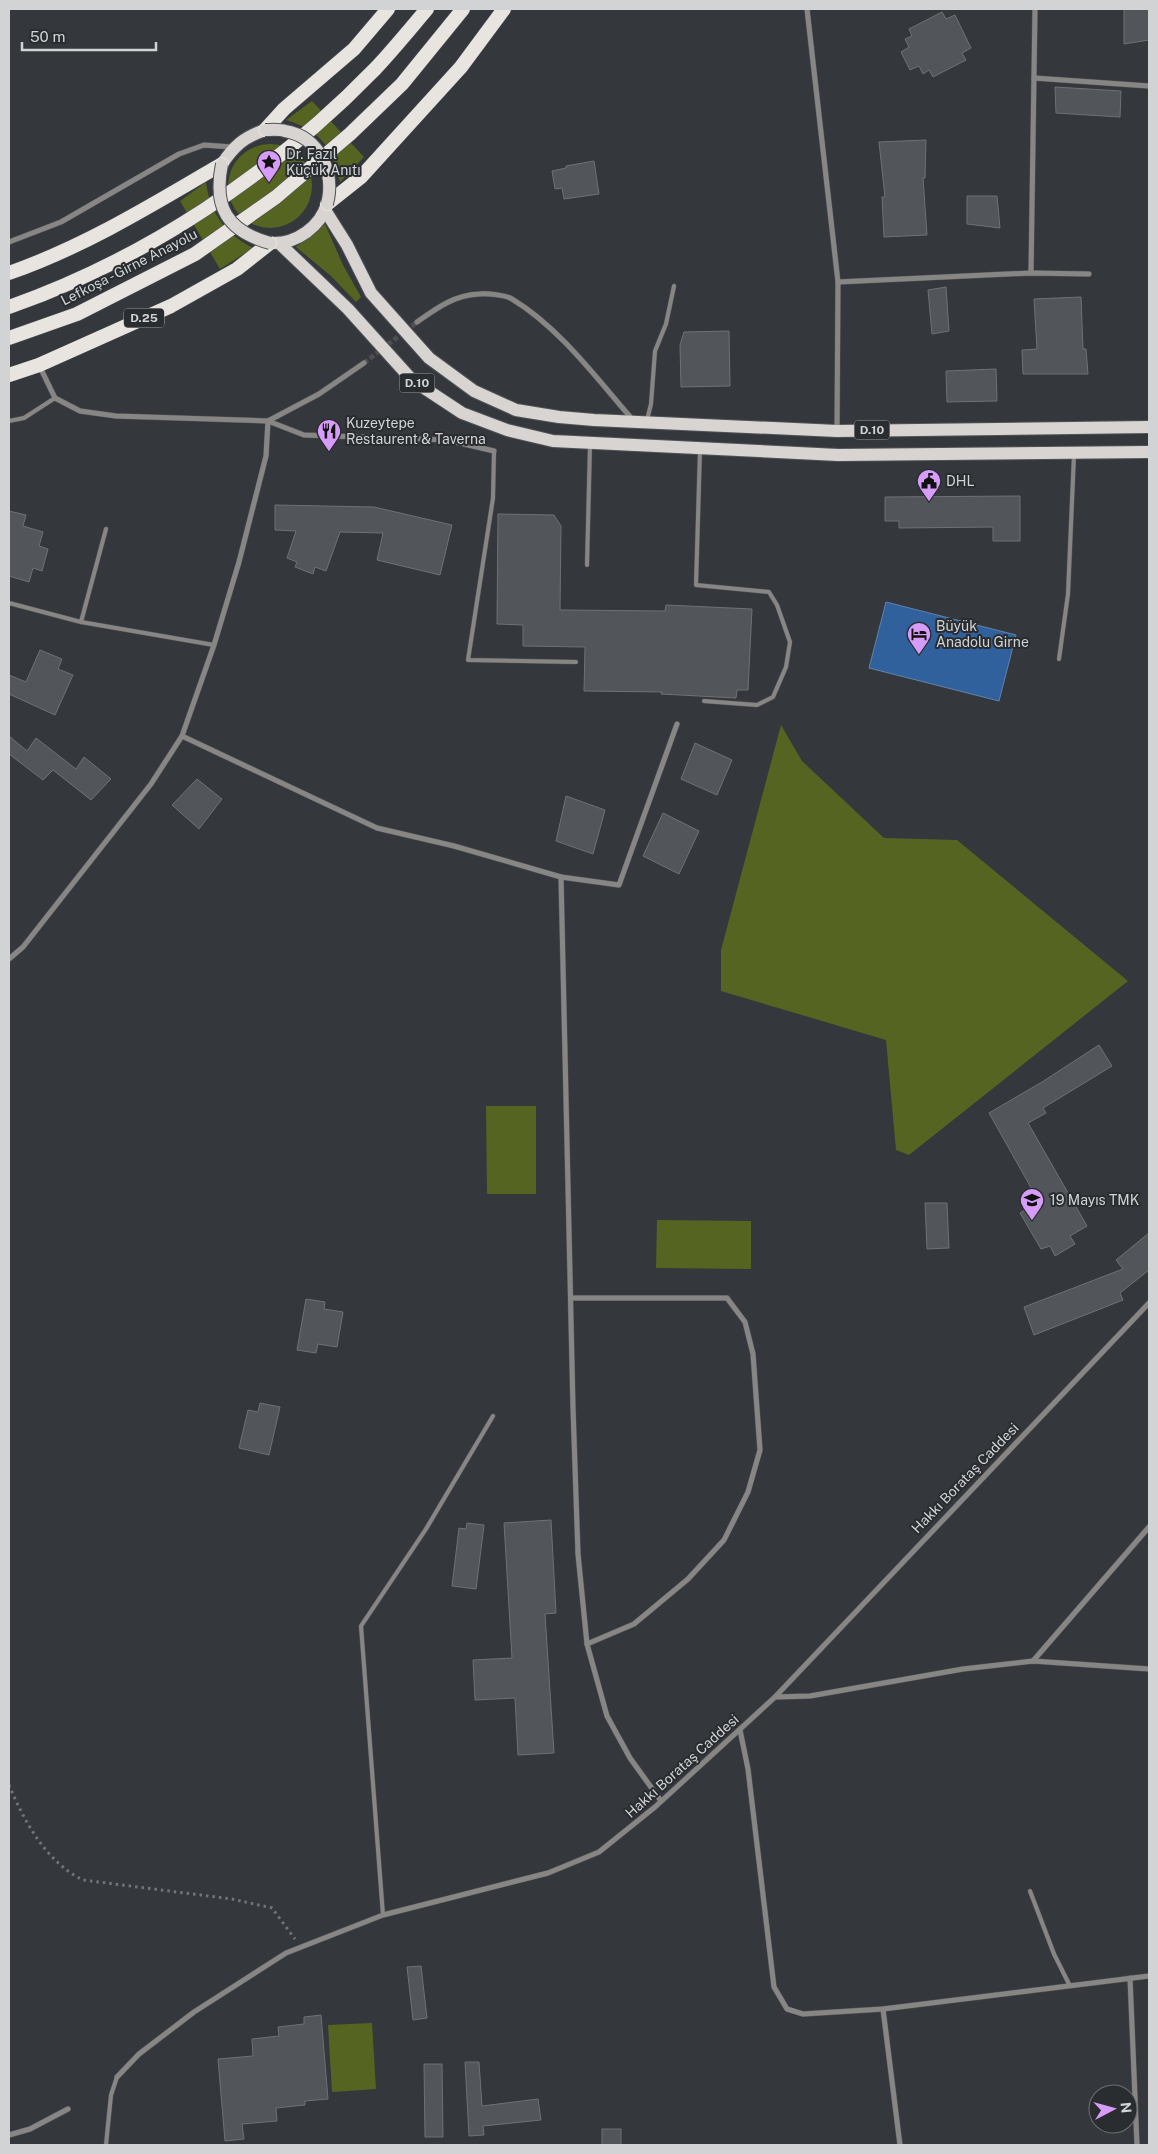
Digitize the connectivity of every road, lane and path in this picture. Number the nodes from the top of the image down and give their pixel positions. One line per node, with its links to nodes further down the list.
1 (388, 9): 9 (highway, D.10)
2 (427, 9): 20 (highway, Lefkoşa - Girne Anayolu)
3 (463, 9): 22 (highway, Lefkoşa - Girne Anayolu / D.25)
4 (504, 9): 12 (highway)
5 (807, 9): 18 (street)
6 (1035, 9): 7 (street)
7 (1034, 78): 8 (street); 16 (street)
8 (1149, 86)
9 (265, 130): 10 (main road, D.10); 12 (main road, D.10, bridge)
10 (233, 147): 11 (main road, D.10); 13 (street)
11 (222, 164): 14 (main road, D.10, bridge); 15 (highway)
12 (326, 207): 14 (main road); 29 (main road, D.10)
13 (9, 242)
14 (274, 243): 24 (highway, D.25); 33 (main road, D.10)
15 (9, 273)
16 (1031, 273): 17 (street); 18 (street)
17 (1088, 274)
18 (838, 282): 32 (street)
19 (674, 286): 30 (lane)
20 (9, 307)
21 (417, 322): 29 (street)
22 (9, 338)
23 (364, 363): 28 (street)
24 (39, 365): 25 (highway, D.25); 26 (street)
25 (9, 375)
26 (55, 398): 27 (lane); 28 (street)
27 (9, 420)
28 (268, 421): 35 (street); 42 (street)
29 (634, 421): 30 (main road, D.10)
30 (647, 422): 32 (main road, D.10)
31 (1149, 427): 32 (main road, D.10)
32 (837, 431)
33 (590, 443): 34 (main road, D.10); 39 (lane)
34 (700, 448): 37 (main road, D.10); 45 (lane)
35 (494, 451): 44 (lane)
36 (1149, 452): 37 (main road, D.10)
37 (1074, 453): 43 (lane)
38 (106, 529): 41 (lane)
39 (587, 566)
40 (9, 603): 41 (lane)
41 (82, 622): 42 (lane)
42 (214, 645): 47 (street)
43 (1059, 659)
44 (576, 662)
45 (704, 700)
46 (678, 724): 48 (street)
47 (182, 736): 48 (street); 49 (street)
48 (561, 877): 50 (street)
49 (9, 959)
50 (571, 1298): 54 (street); 54 (street)
51 (1149, 1303): 57 (street, Hakkı Borataş Caddesi)
52 (493, 1416): 62 (lane)
53 (1149, 1527): 55 (street)
54 (587, 1644): 60 (street)
55 (1033, 1661): 56 (street); 57 (street)
56 (1149, 1669)
57 (775, 1697): 58 (street, Hakkı Borataş Caddesi)
58 (740, 1730): 60 (street, Hakkı Borataş Caddesi); 67 (street)
59 (9, 1784): 63 (path)
60 (661, 1801): 62 (street, Hakkı Borataş Caddesi)
61 (1030, 1891): 66 (lane)
62 (383, 1915): 63 (street, Hakkı Borataş Caddesi)
63 (301, 1947): 68 (street, Hakkı Borataş Caddesi)
64 (1149, 1976): 65 (street)
65 (1130, 1978): 66 (street); 73 (street)
66 (1070, 1986): 67 (street)
67 (883, 2009): 72 (street)
68 (117, 2077): 71 (lane)
69 (68, 2109): 70 (street)
70 (9, 2135)
71 (106, 2145)
72 (900, 2145)
73 (1137, 2145)

